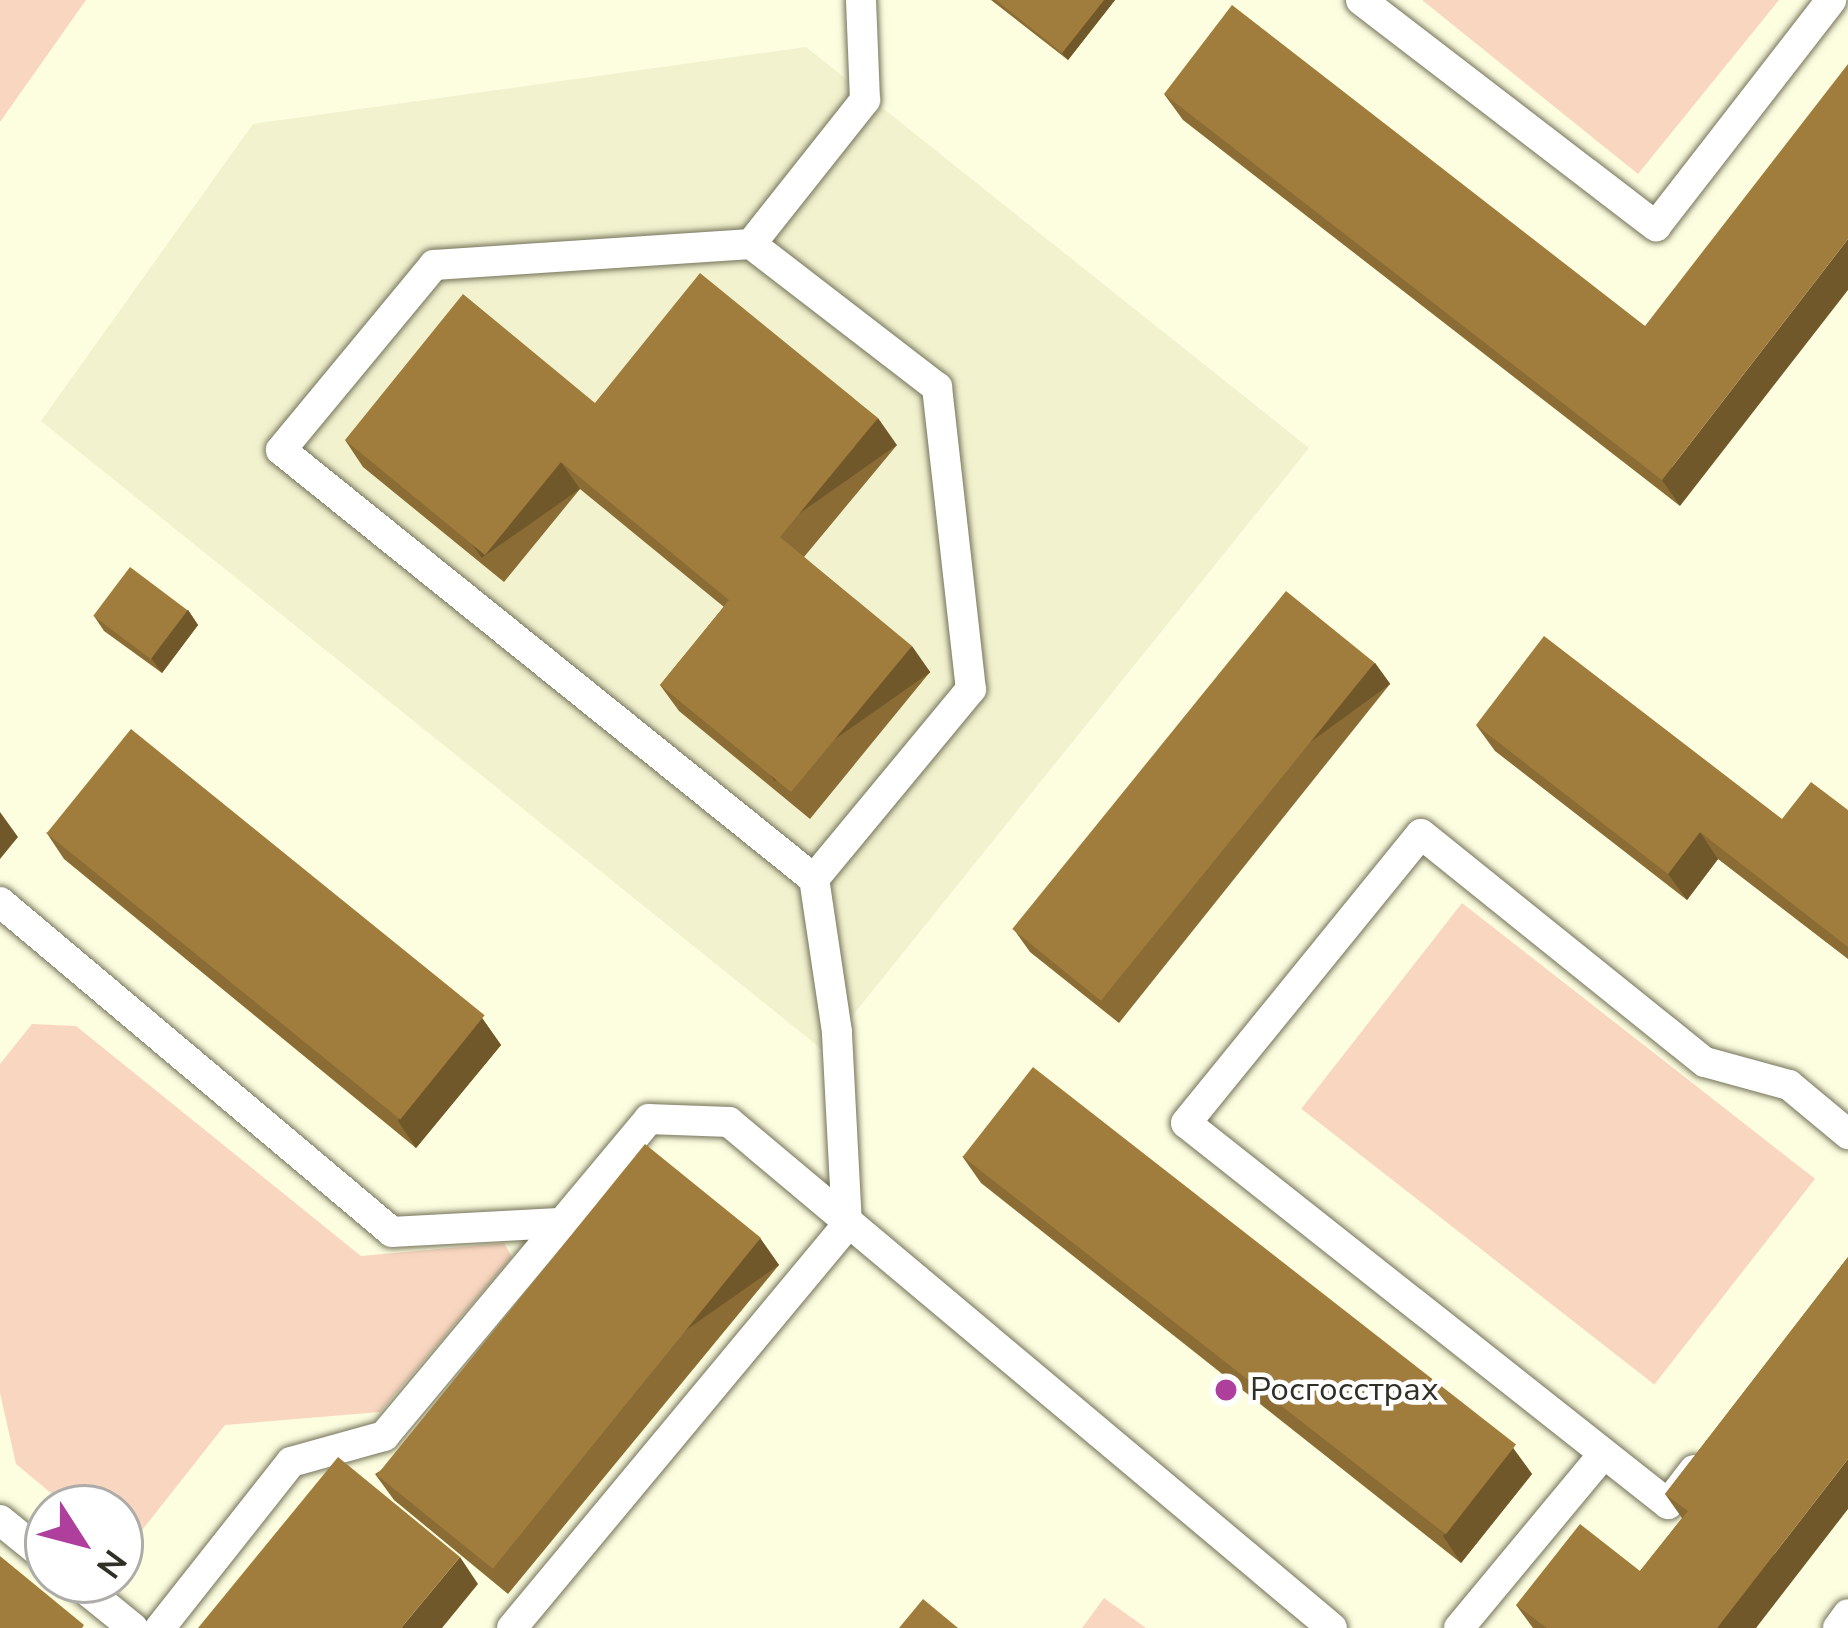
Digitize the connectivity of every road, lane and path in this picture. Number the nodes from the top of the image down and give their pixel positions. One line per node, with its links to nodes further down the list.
1 (861, 0): 4 (lane)
2 (1361, 0): 3 (lane)
3 (1831, 0)
4 (751, 244): 5 (lane); 5 (lane)
5 (814, 879): 9 (lane)
6 (0, 902): 8 (lane)
7 (1848, 1134): 11 (lane)
8 (558, 1222): 9 (lane); 17 (lane)
9 (848, 1225): 18 (lane); 19 (lane)
10 (1709, 1450): 11 (lane)
11 (1602, 1456): 20 (lane)
12 (0, 1520): 13 (lane)
13 (24, 1540)
14 (104, 1604): 16 (lane)
15 (1848, 1614): 21 (lane)
16 (133, 1628)
17 (160, 1628)
18 (512, 1628)
19 (1332, 1628)
20 (1460, 1628)
21 (1838, 1628)

